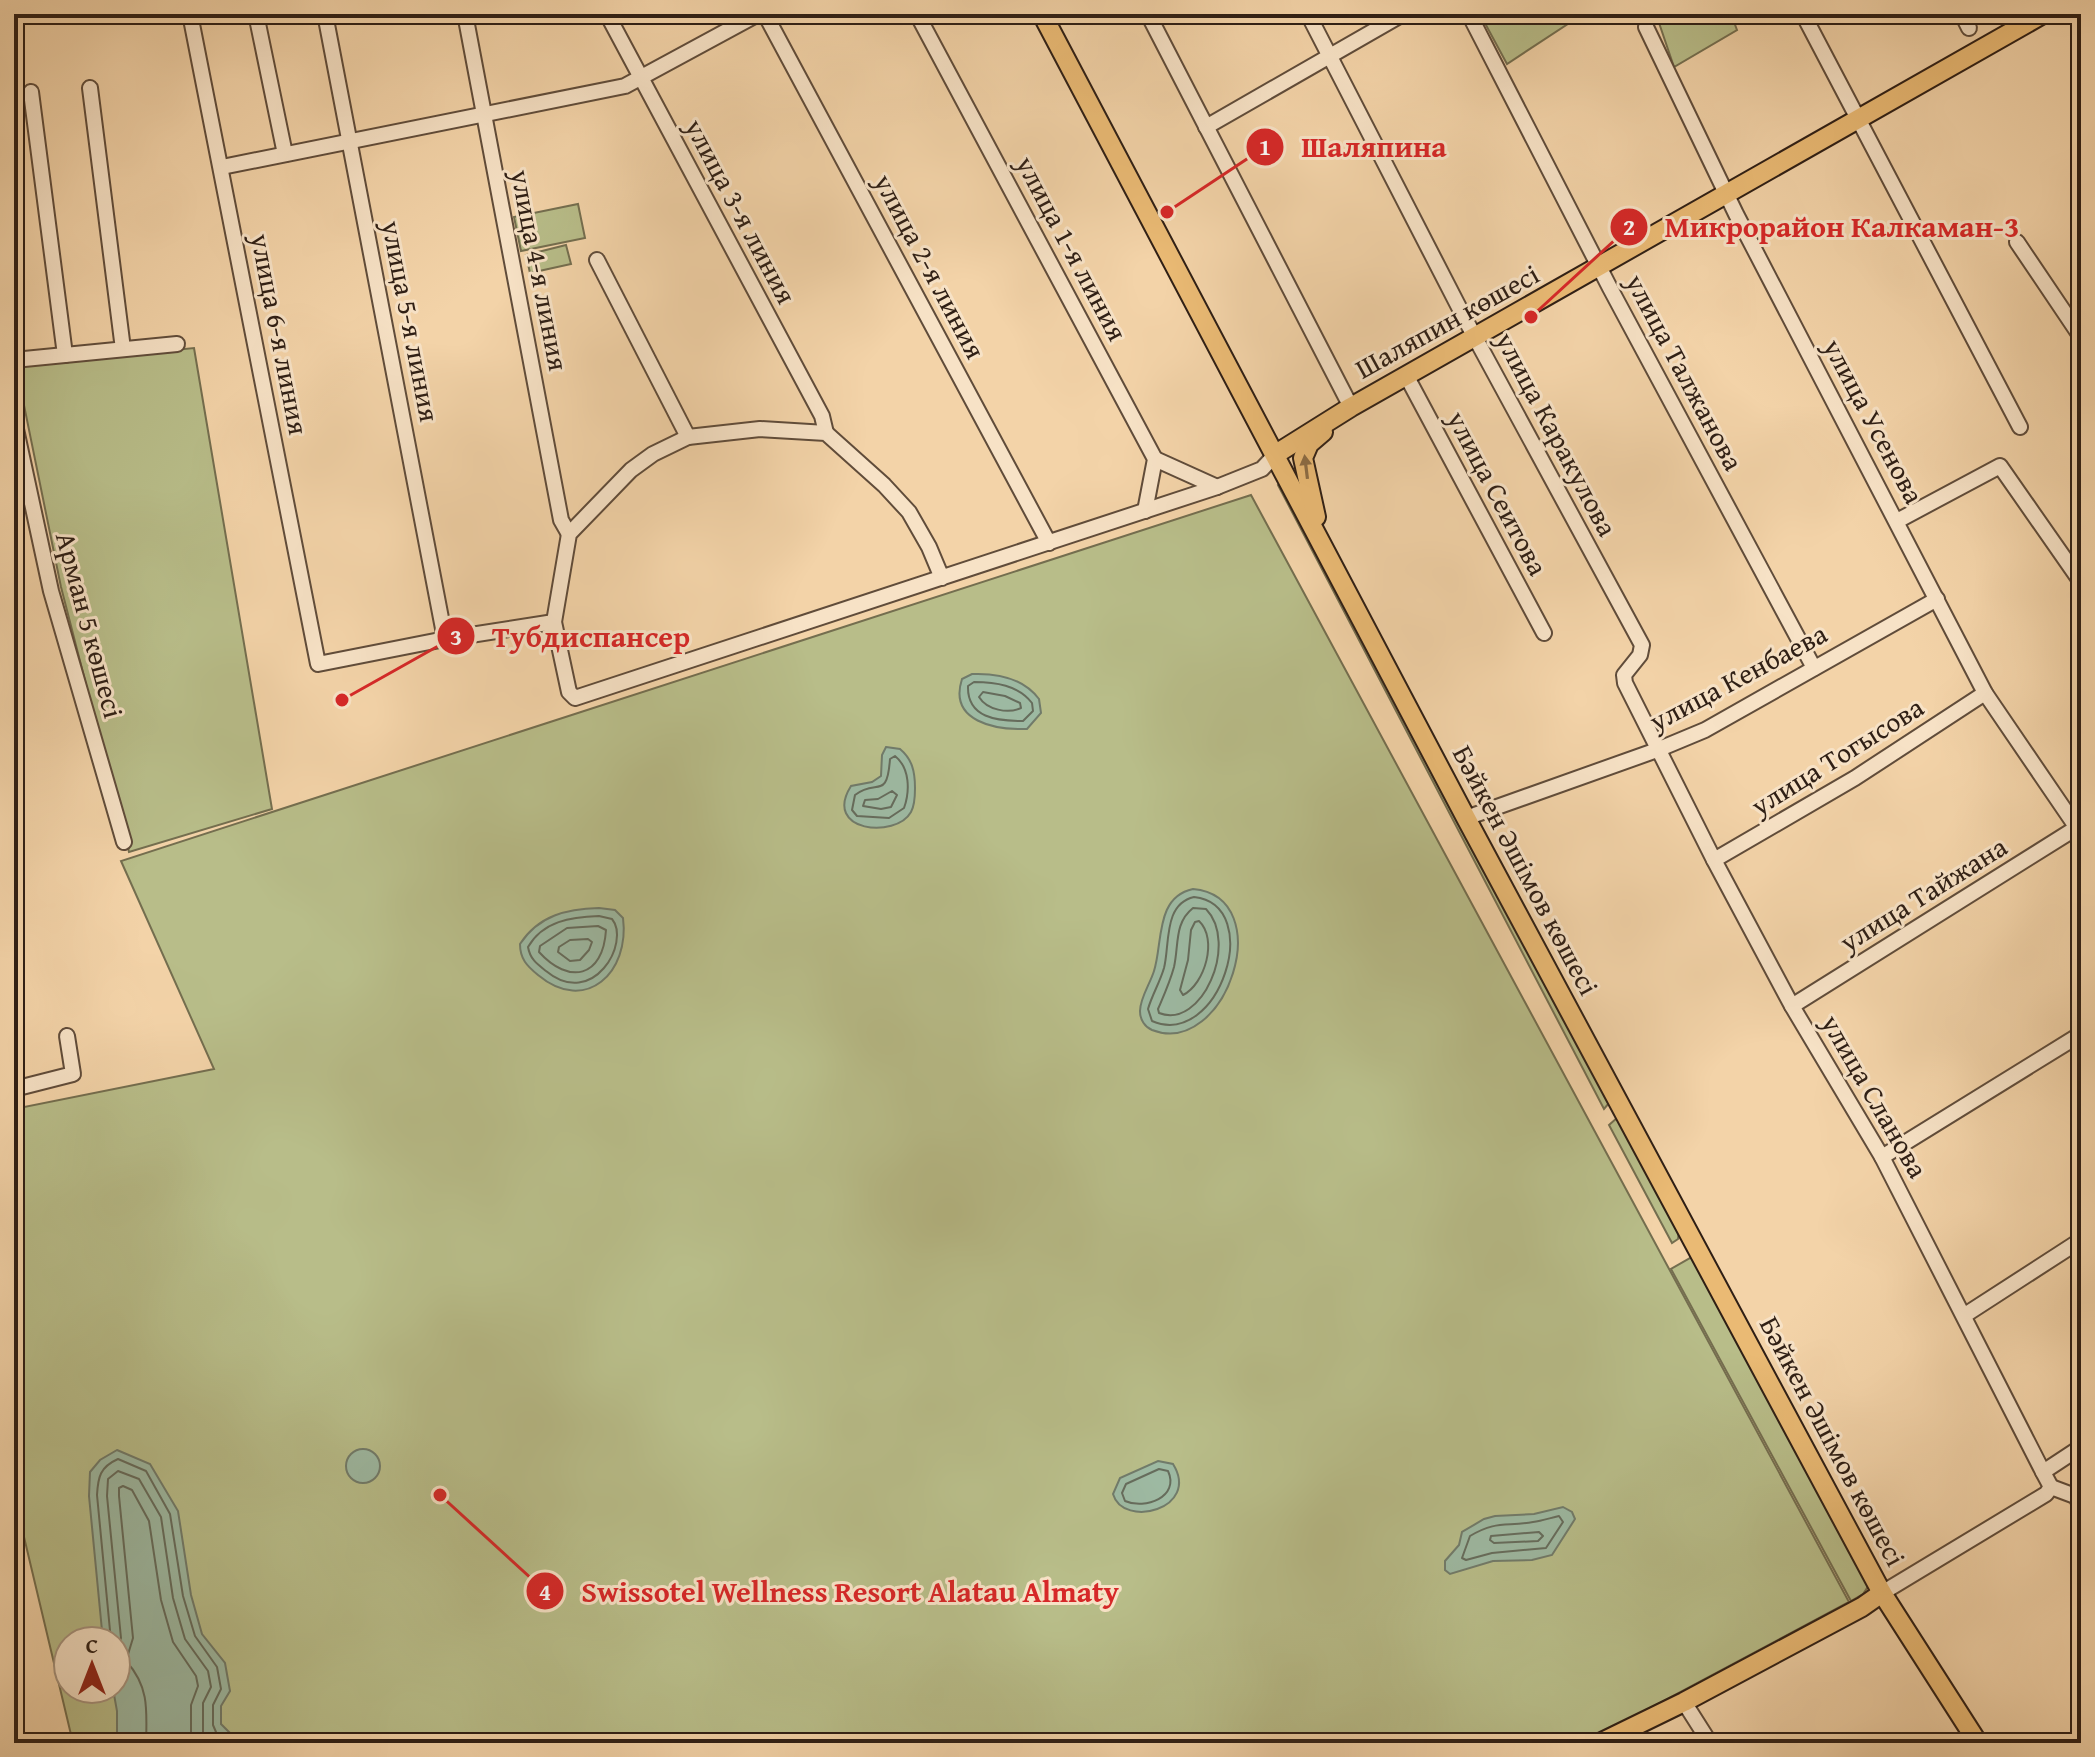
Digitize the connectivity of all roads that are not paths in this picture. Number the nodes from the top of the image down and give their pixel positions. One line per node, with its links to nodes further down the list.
1 (190, 14): 28 (street, улица 6-я линия)
2 (256, 14): 27 (street)
3 (325, 14): 26 (street, улица 5-я линия)
4 (465, 14): 23 (street, улица 4-я линия)
5 (607, 14): 20 (street, улица 3-я линия)
6 (758, 14): 20 (street)
7 (765, 14): 51 (street, улица 2-я линия)
8 (917, 14): 46 (street, улица 1-я линия)
9 (1042, 14): 45 (main road, Бәйкен Әшімов көшесі)
10 (1148, 14): 25 (street)
11 (1308, 14): 19 (street, улица Каракулова)
12 (1403, 14): 19 (street)
13 (1469, 14): 32 (street, улица Талжанова)
14 (1803, 14): 24 (street)
15 (1962, 14): 18 (street)
16 (2043, 14): 24 (main road, Шаляпин көшесі)
17 (1646, 27): 29 (street, улица Усенова)
18 (1969, 28)
19 (1330, 56): 25 (street); 34 (street, улица Каракулова)
20 (640, 78): 23 (street); 43 (street, улица 3-я линия)
21 (90, 88): 36 (street)
22 (31, 92): 37 (street)
23 (484, 114): 26 (street); 50 (street, улица 4-я линия)
24 (1858, 121): 29 (main road, Шаляпин көшесі); 42 (street)
25 (1206, 127): 40 (street)
26 (350, 141): 27 (street); 58 (street, улица 5-я линия)
27 (285, 154): 28 (street)
28 (222, 167): 58 (street, улица 6-я линия)
29 (1726, 192): 32 (main road, Шаляпин көшесі); 49 (street, улица Усенова)
30 (2017, 242): 33 (street)
31 (597, 260): 44 (street)
32 (1600, 267): 34 (main road, Шаляпин көшесі); 59 (street, улица Талжанова)
33 (2081, 337)
34 (1476, 338): 39 (main road, Шаляпин көшесі); 61 (street, улица Каракулова)
35 (177, 344): 36 (street)
36 (123, 349): 37 (street)
37 (65, 355): 38 (street)
38 (14, 360)
39 (1407, 377): 40 (main road, Шаляпин көшесі); 57 (street, улица Сеитова)
40 (1351, 407): 45 (main road, Шаляпин көшесі); 52 (main road, one-way to 40)
41 (14, 420): 64 (street, Арман 5 көшесі)
42 (2020, 427)
43 (826, 433): 44 (street); 53 (street)
44 (688, 437): 50 (street)
45 (1276, 454): 47 (street, Шаляпин көшесі); 52 (main road, Бәйкен Әшімов көшесі)
46 (1155, 459): 47 (street); 48 (street)
47 (1217, 487): 48 (street, Шаляпин көшесі)
48 (1145, 511): 51 (street, Шаляпин көшесі)
49 (1897, 521): 54 (street); 55 (street, улица Усенова)
50 (569, 534): 56 (street)
51 (1049, 543): 53 (street, Шаляпин көшесі)
52 (1322, 543): 62 (main road, Бәйкен Әшімов көшесі)
53 (942, 578): 56 (street, Шаляпин көшесі)
54 (2081, 582)
55 (1937, 599): 59 (street, улица Кенбаева); 60 (street, улица Усенова)
56 (554, 622): 58 (street)
57 (1544, 633)
58 (445, 639)
59 (1814, 668): 61 (street, улица Кенбаева)
60 (1985, 693): 63 (street, улица Усенова); 65 (street, улица Тогысова)
61 (1657, 750): 62 (street, улица Кенбаева); 65 (street, улица Сланова)
62 (1466, 818): 77 (main road, Бәйкен Әшімов көшесі)
63 (2079, 827): 66 (street, улица Тайжана)
64 (124, 842)
65 (1714, 860): 66 (street, улица Сланова)
66 (1792, 1006): 70 (street, улица Сланова)
67 (2081, 1034): 70 (street)
68 (67, 1036): 69 (street)
69 (14, 1089)
70 (1882, 1157): 72 (street, улица Сланова)
71 (2081, 1240): 72 (street)
72 (1965, 1315): 74 (street, улица Сланова)
73 (2081, 1447): 74 (street)
74 (2043, 1472): 75 (street, улица Сланова)
75 (2051, 1487): 76 (street); 77 (street)
76 (2081, 1505)
77 (1882, 1593): 78 (main road); 81 (main road, Бәйкен Әшімов көшесі)
78 (1684, 1702): 79 (main road); 80 (street)
79 (1600, 1743)
80 (1710, 1743)
81 (1978, 1743)

